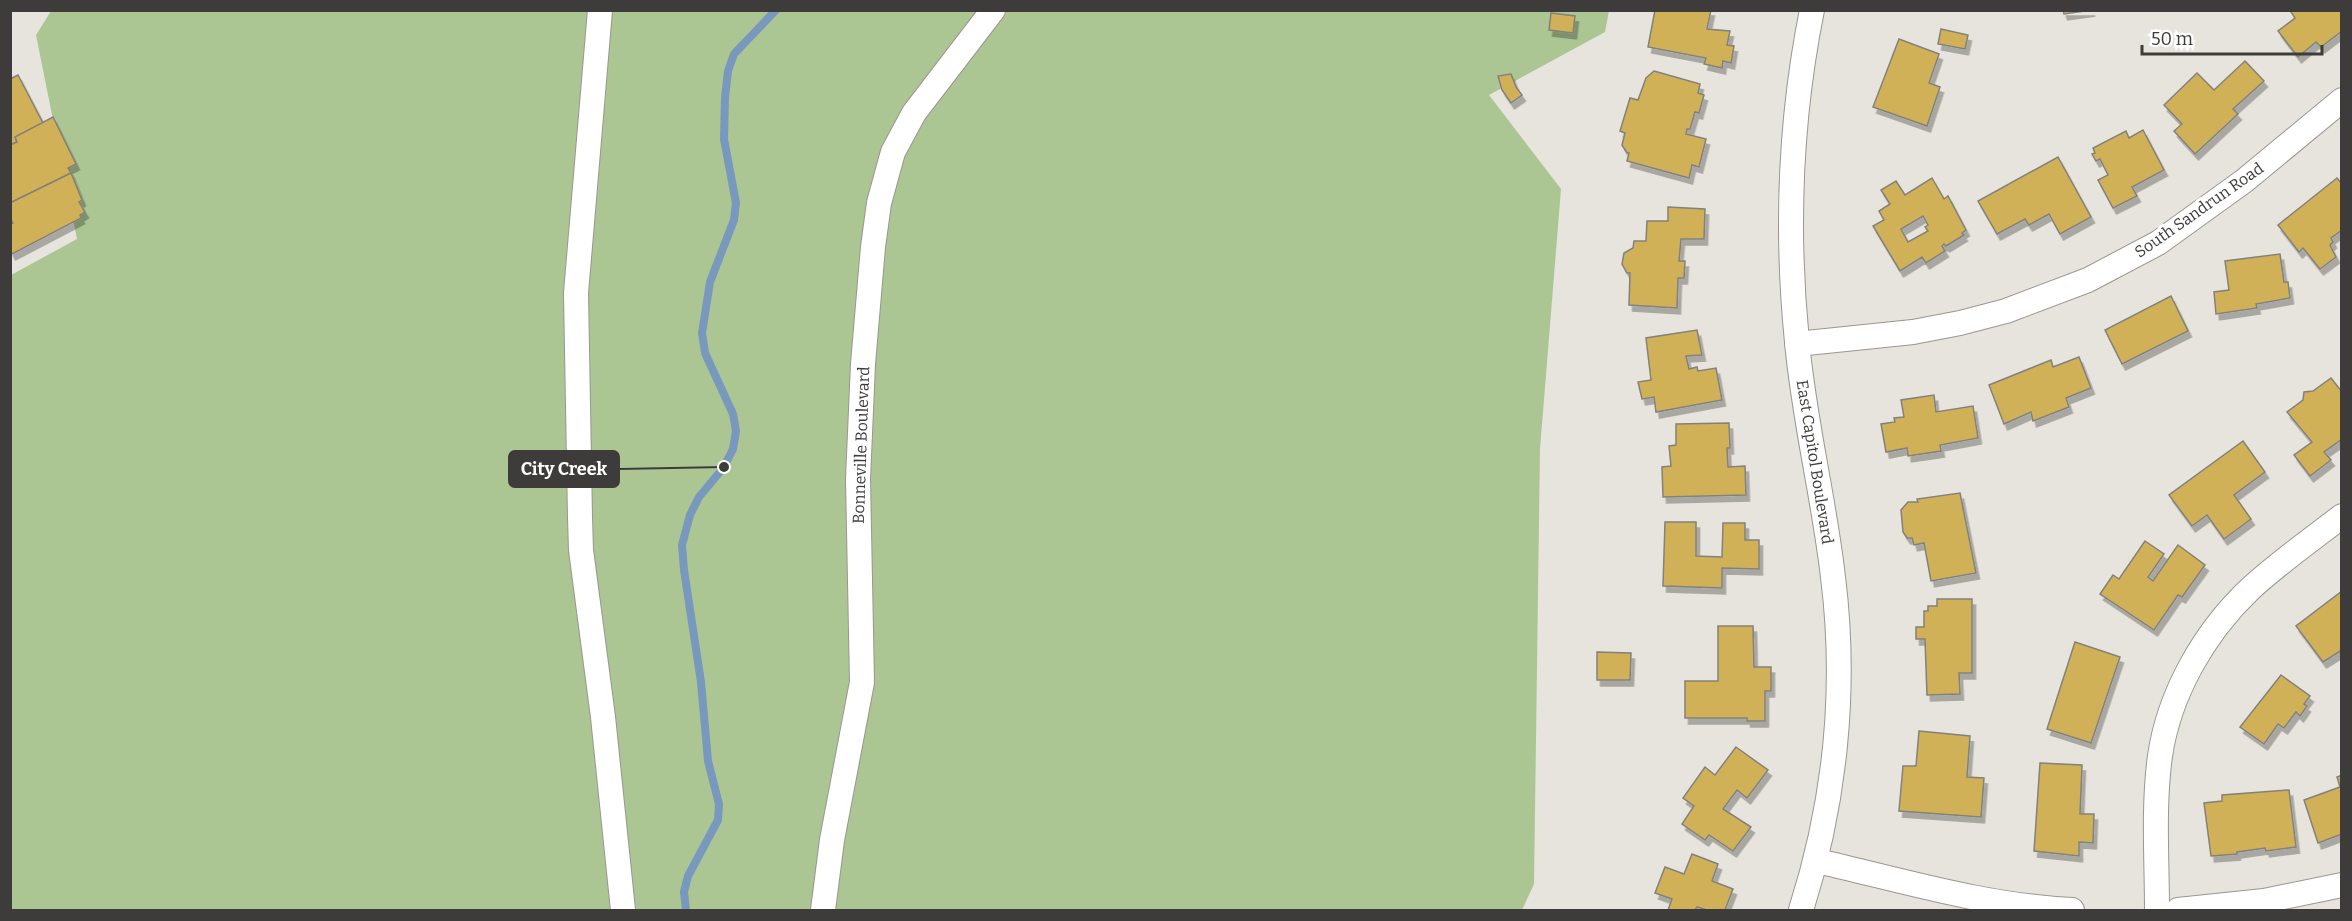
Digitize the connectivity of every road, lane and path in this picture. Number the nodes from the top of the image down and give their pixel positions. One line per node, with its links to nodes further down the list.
1 (600, 10): 9 (street)
2 (993, 10): 10 (street, Bonneville Boulevard)
3 (1812, 10): 5 (street, East Capitol Boulevard)
4 (2342, 100): 5 (street, South Sandrun Road)
5 (1797, 344): 7 (street, East Capitol Boulevard)
6 (2342, 516): 13 (street)
7 (1817, 861): 11 (street, East Capitol Boulevard); 12 (street)
8 (2342, 885): 14 (street)
9 (623, 910)
10 (823, 910)
11 (1801, 910)
12 (2072, 910)
13 (2157, 910)
14 (2178, 910)

